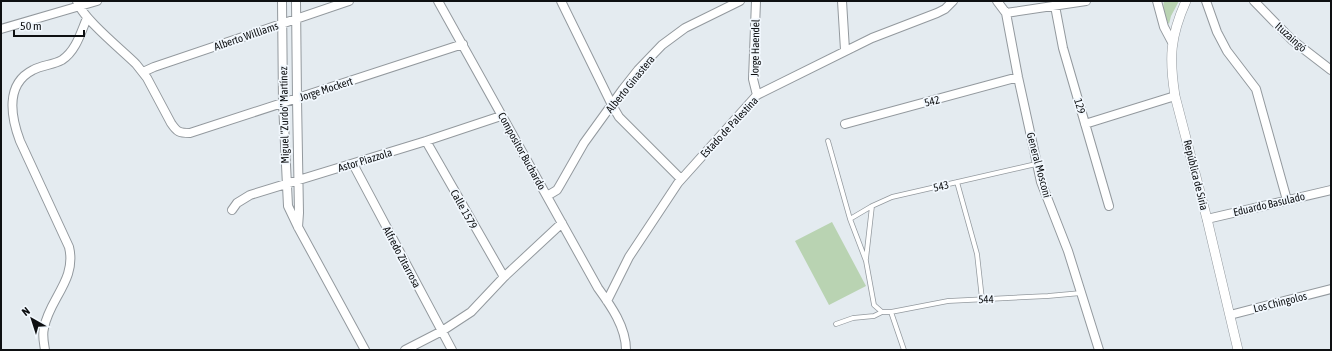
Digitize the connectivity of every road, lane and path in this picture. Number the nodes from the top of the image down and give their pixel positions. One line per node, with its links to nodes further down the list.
1 (97, 1): 17 (street)
2 (282, 1): 22 (street, Miguel "Zurdo" Martínez)
3 (296, 1): 21 (street, Miguel "Zurdo" Martínez)
4 (349, 1): 21 (street, Alberto Williams)
5 (438, 1): 25 (street, Compositor Buchardo)
6 (561, 1): 34 (street)
7 (740, 1): 34 (street, Alberto Ginastera)
8 (756, 1): 30 (street, Jorge Haendel)
9 (842, 1): 26 (street)
10 (953, 1): 26 (street, Estado de Palestina)
11 (997, 1): 19 (street, General Mosconi)
12 (1086, 1): 18 (street)
13 (1157, 1): 24 (street)
14 (1186, 1): 24 (street, República de Siria)
15 (1206, 1): 48 (street)
16 (1254, 1): 27 (street, Ituzaingó)
17 (78, 4): 20 (street); 23 (street)
18 (1055, 6): 19 (street); 37 (street, 129)
19 (1006, 13): 29 (street, General Mosconi)
20 (87, 18): 28 (street); 67 (street)
21 (296, 19): 22 (street, Alberto Williams); 32 (street, Miguel "Zurdo" Martínez)
22 (283, 24): 28 (street, Alberto Williams); 33 (street, Miguel "Zurdo" Martínez)
23 (1, 29)
24 (1172, 42): 31 (street, República de Siria)
25 (463, 44): 32 (street, Jorge Mockert); 35 (street, Compositor Buchardo)
26 (845, 50): 30 (street, Estado de Palestina)
27 (1331, 70)
28 (143, 72): 33 (street, Jorge Mockert)
29 (1018, 77): 36 (street, 542); 41 (street, General Mosconi)
30 (757, 95): 42 (street, Estado de Palestina)
31 (1176, 96): 37 (street); 53 (street, República de Siria)
32 (296, 99): 33 (street, Jorge Mockert); 43 (street, Miguel "Zurdo" Martínez)
33 (283, 103): 45 (street, Miguel "Zurdo" Martínez)
34 (612, 105): 42 (street); 47 (street, Alberto Ginastera)
35 (501, 116): 38 (street, Astor Piazzola); 47 (street, Compositor Buchardo)
36 (845, 124)
37 (1086, 124): 50 (street, 129)
38 (426, 141): 40 (street, Astor Piazzola); 57 (street, Calle 1579)
39 (828, 141): 52 (lane)
40 (352, 164): 43 (street, Astor Piazzola); 66 (street, Alfredo Zitarrosa)
41 (1036, 164): 44 (lane, 543); 59 (street, General Mosconi)
42 (681, 179): 61 (street, Estado de Palestina)
43 (299, 180): 45 (street, Astor Piazzola); 55 (street, Miguel "Zurdo" Martínez)
44 (956, 182): 49 (lane, 543); 60 (lane)
45 (286, 185): 51 (street, Astor Piazzola); 55 (street, Miguel "Zurdo" Martínez)
46 (1331, 190): 48 (street, Eduardo Basulado)
47 (547, 196): 54 (street, Compositor Buchardo)
48 (1287, 200): 53 (street, Eduardo Basulado)
49 (872, 206): 52 (lane, 543); 56 (lane)
50 (1109, 206)
51 (232, 210)
52 (850, 219): 56 (lane)
53 (1207, 219): 64 (street, República de Siria)
54 (562, 223): 57 (street); 61 (street, Compositor Buchardo)
55 (298, 226): 68 (street, Miguel "Zurdo" Martínez)
56 (866, 261): 62 (lane)
57 (504, 277): 66 (street)
58 (1331, 289): 64 (street, Los Chingolos)
59 (1081, 293): 60 (lane, 544); 73 (street, General Mosconi)
60 (982, 299): 63 (lane, 544)
61 (607, 301): 71 (street, Compositor Buchardo)
62 (882, 312): 63 (lane, 544); 65 (lane, 544)
63 (891, 312): 72 (lane)
64 (1230, 315): 74 (street, República de Siria)
65 (836, 324)
66 (442, 330): 69 (street); 70 (street, Alfredo Zitarrosa)
67 (45, 350)
68 (364, 350)
69 (405, 350)
70 (452, 350)
71 (626, 350)
72 (904, 350)
73 (1099, 350)
74 (1238, 350)

